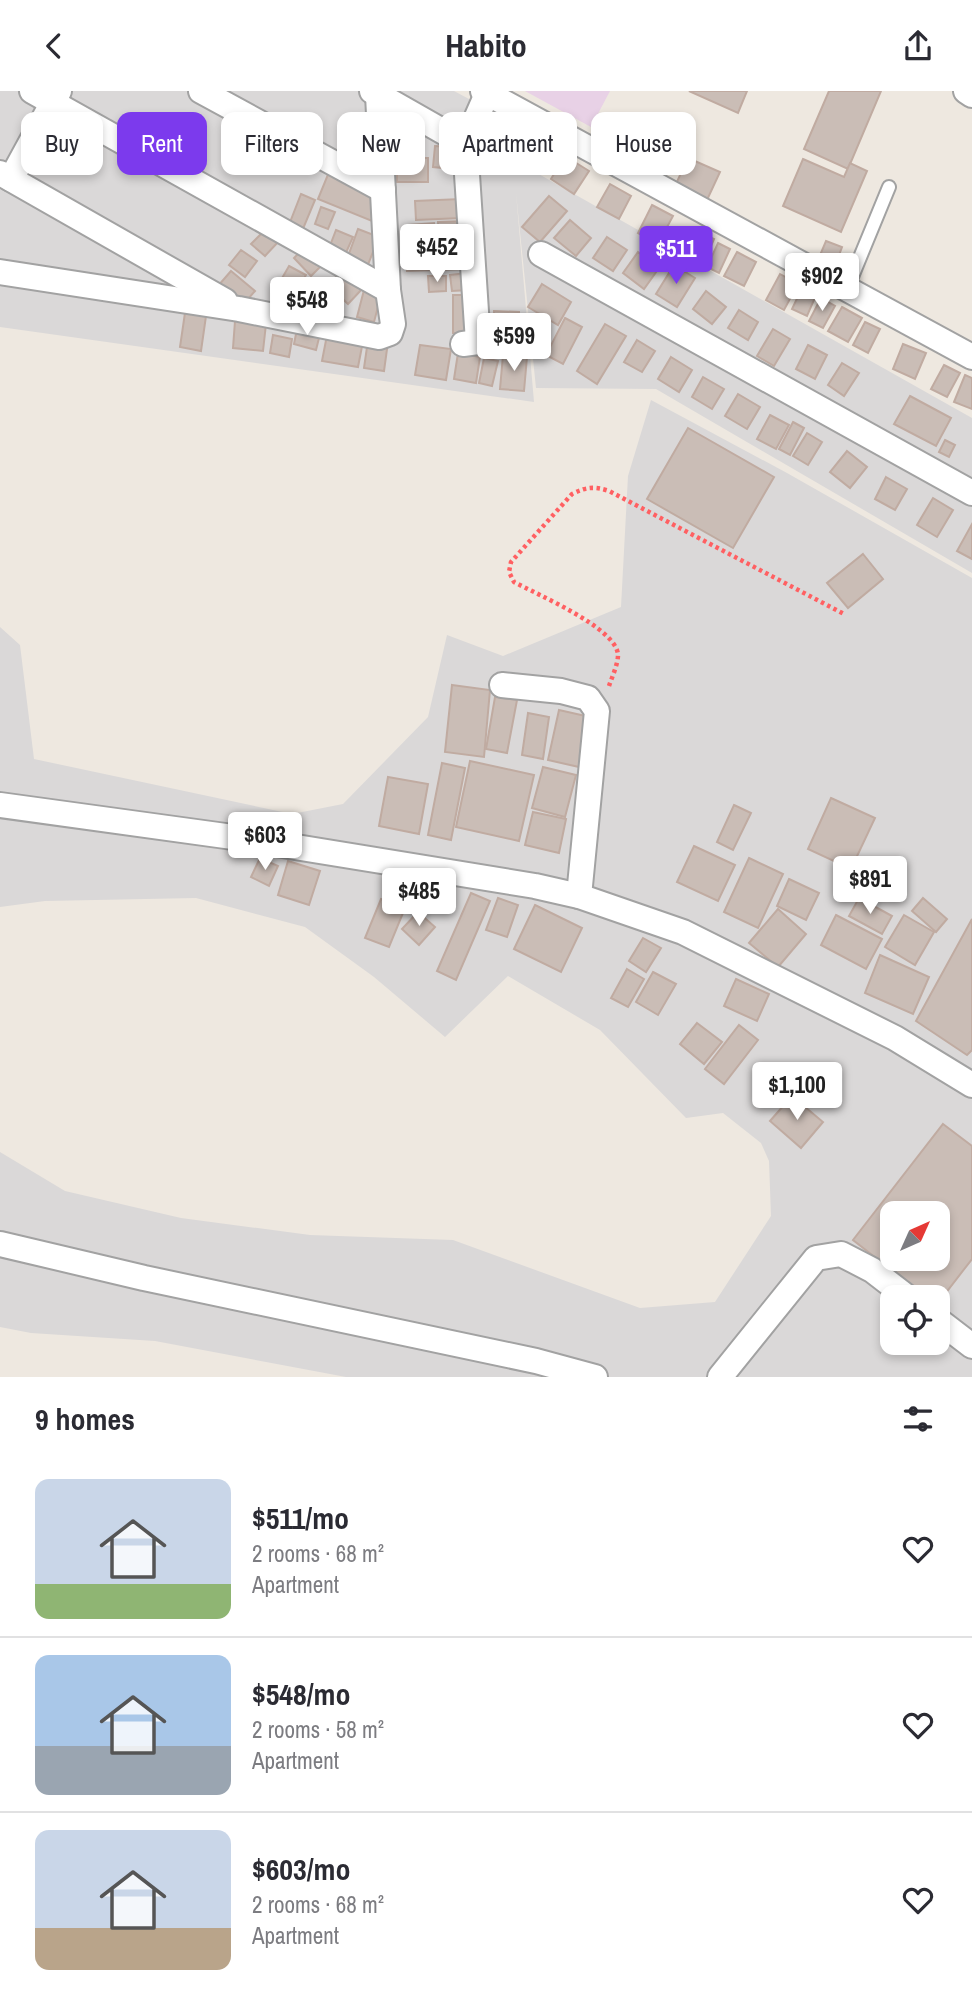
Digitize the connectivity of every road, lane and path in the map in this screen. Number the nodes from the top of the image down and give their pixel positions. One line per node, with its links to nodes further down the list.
1 (201, 91): 12 (street)
2 (966, 91): 6 (street)
3 (485, 92): 7 (street); 15 (street)
4 (375, 93): 8 (street); 12 (street)
5 (48, 94): 10 (street); 16 (street)
6 (972, 95)
7 (477, 112)
8 (439, 129)
9 (467, 175): 18 (street)
10 (6, 176): 17 (street)
11 (889, 187): 15 (lane)
12 (383, 190): 16 (street)
13 (541, 254): 20 (street)
14 (0, 272): 17 (street)
15 (847, 289): 19 (street)
16 (388, 290): 17 (street)
17 (239, 309)
18 (463, 344)
19 (972, 358)
20 (972, 493)
21 (844, 614): 23 (path)
22 (502, 685): 23 (street)
23 (594, 733): 25 (street)
24 (0, 805): 25 (street)
25 (579, 896): 26 (street)
26 (972, 1085)
27 (0, 1244): 31 (street)
28 (891, 1285): 32 (street)
29 (950, 1329): 30 (street)
30 (972, 1346)
31 (595, 1377)
32 (720, 1377)

